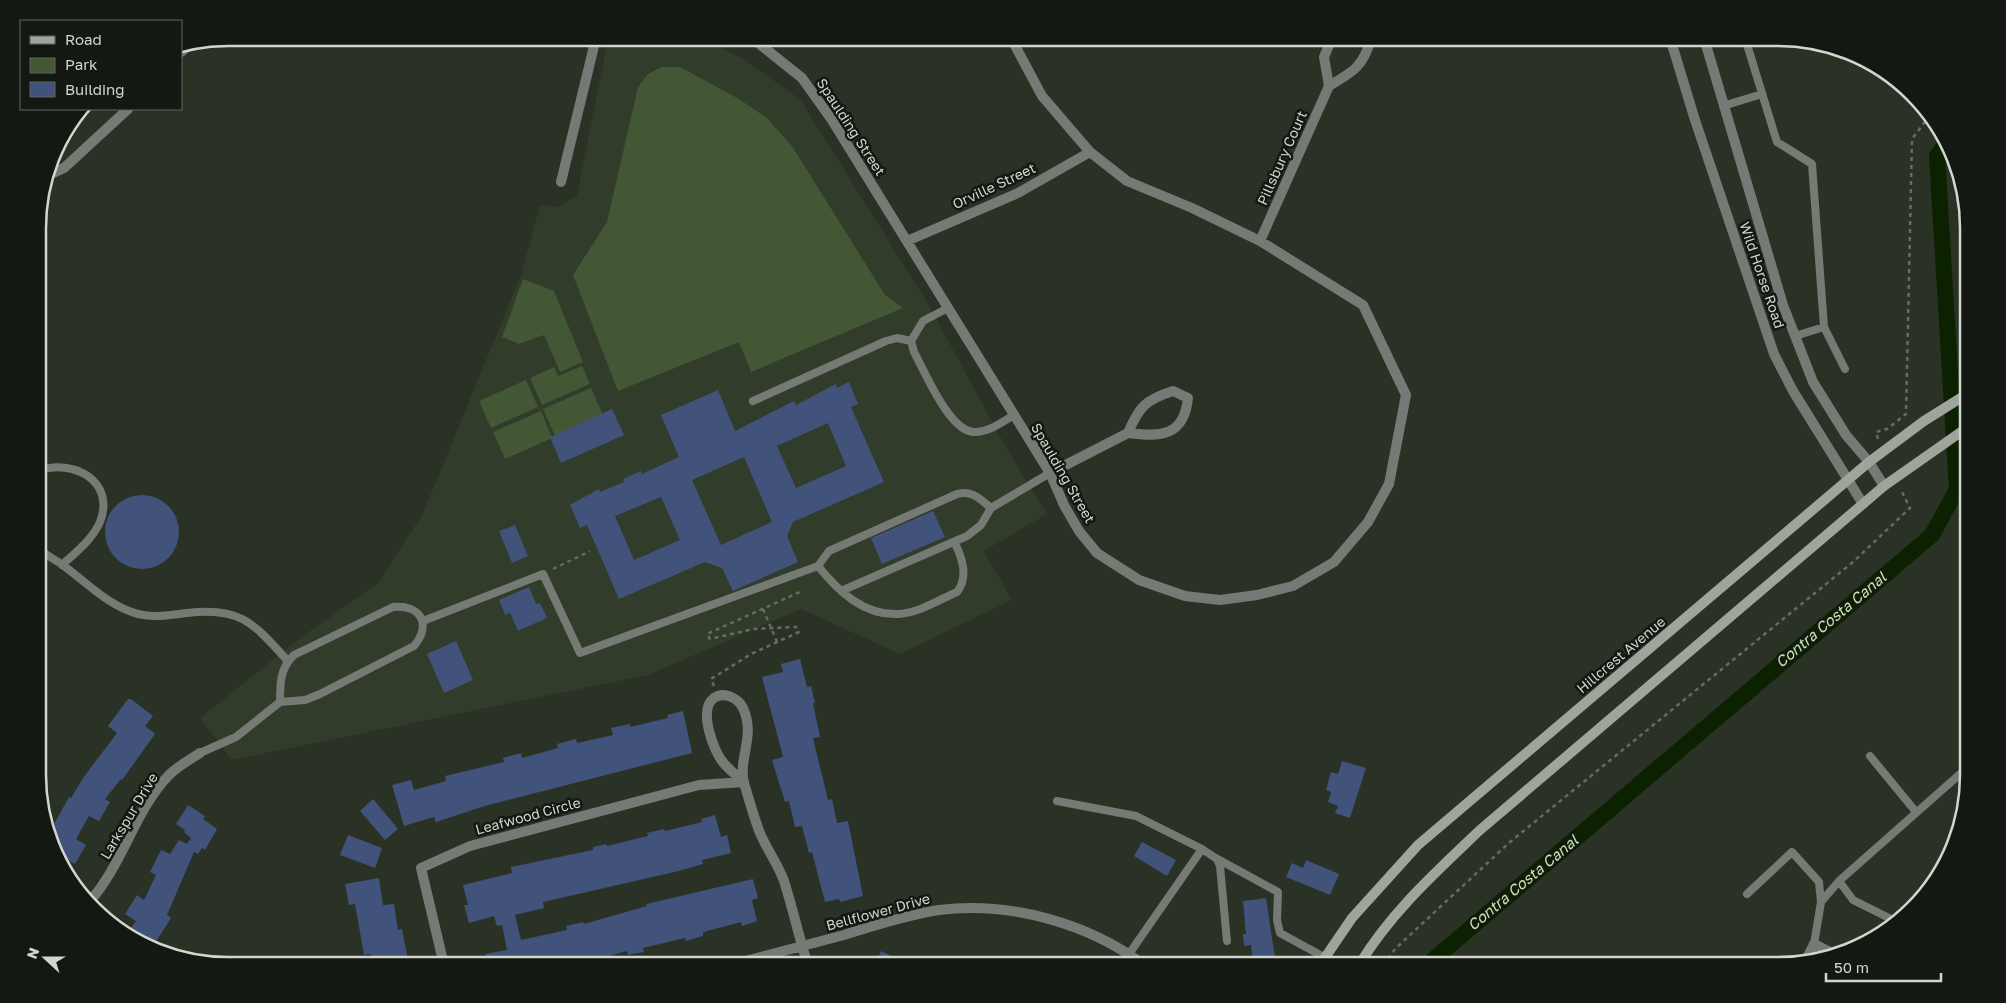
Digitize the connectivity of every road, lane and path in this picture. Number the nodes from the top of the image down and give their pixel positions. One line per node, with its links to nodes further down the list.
1 (594, 46): 15 (street)
2 (762, 46): 16 (street, Spaulding Street)
3 (1015, 46): 13 (street, Spaulding Street)
4 (1329, 46): 9 (street)
5 (1369, 46): 9 (street)
6 (1672, 46): 31 (street, Wild Horse Road)
7 (1706, 46): 11 (street, Wild Horse Road)
8 (1747, 46): 10 (lane)
9 (1328, 86): 17 (street, Pillsbury Court)
10 (1762, 94): 11 (lane); 19 (lane)
11 (1724, 106): 20 (street, Wild Horse Road)
12 (127, 110): 14 (street)
13 (1090, 152): 16 (street, Orville Street); 17 (street, Spaulding Street)
14 (55, 172)
15 (561, 182)
16 (907, 241): 18 (street, Spaulding Street)
17 (1260, 241): 30 (street, Spaulding Street)
18 (948, 308): 21 (lane); 25 (street, Spaulding Street)
19 (1824, 327): 20 (lane); 22 (lane)
20 (1795, 336): 28 (street, Wild Horse Road)
21 (911, 341): 24 (lane); 25 (lane)
22 (1845, 369)
23 (1960, 399): 28 (main road, Hillcrest Avenue)
24 (753, 401)
25 (1014, 415): 30 (street, Spaulding Street)
26 (1960, 433): 32 (main road)
27 (1128, 434): 27 (street); 30 (street)
28 (1869, 462): 31 (main road, Hillcrest Avenue); 32 (street, Wild Horse Road)
29 (46, 469): 38 (lane)
30 (1050, 473): 34 (lane)
31 (1847, 481): 33 (street, Wild Horse Road); 74 (main road, Hillcrest Avenue)
32 (1884, 486): 33 (main road)
33 (1863, 504): 75 (main road)
34 (991, 508): 35 (lane); 39 (lane)
35 (955, 542): 42 (lane); 42 (lane)
36 (590, 551): 40 (path)
37 (46, 554): 38 (lane)
38 (62, 565): 47 (lane)
39 (818, 566): 40 (lane); 42 (lane)
40 (543, 574): 44 (lane)
41 (802, 591): 43 (path)
42 (841, 591)
43 (763, 609): 45 (path); 45 (path)
44 (423, 621): 47 (lane); 49 (lane)
45 (772, 628): 46 (path); 46 (path)
46 (777, 642): 48 (path)
47 (288, 661): 49 (lane)
48 (716, 689)
49 (280, 702): 50 (lane)
50 (200, 753): 60 (street, Larkspur Drive)
51 (1870, 756): 55 (lane)
52 (1960, 774): 55 (lane)
53 (744, 782): 53 (street); 65 (street); 69 (street, Leafwood Circle)
54 (1057, 801): 56 (lane)
55 (1916, 812): 58 (lane)
56 (1202, 849): 57 (lane); 67 (lane)
57 (1214, 856): 63 (lane); 73 (lane)
58 (1839, 881): 61 (lane); 62 (lane)
59 (1747, 894): 61 (lane)
60 (93, 897)
61 (1821, 902): 64 (lane)
62 (1890, 918)
63 (1227, 941)
64 (1814, 944): 66 (street); 68 (street)
65 (802, 946): 67 (street, Bellflower Drive); 70 (street, Bellflower Drive); 71 (street)
66 (1827, 950)
67 (1129, 954): 72 (street, Bellflower Drive)
68 (1809, 954)
69 (442, 957)
70 (760, 957)
71 (805, 957)
72 (1133, 957)
73 (1316, 957)
74 (1325, 957)
75 (1364, 957)

